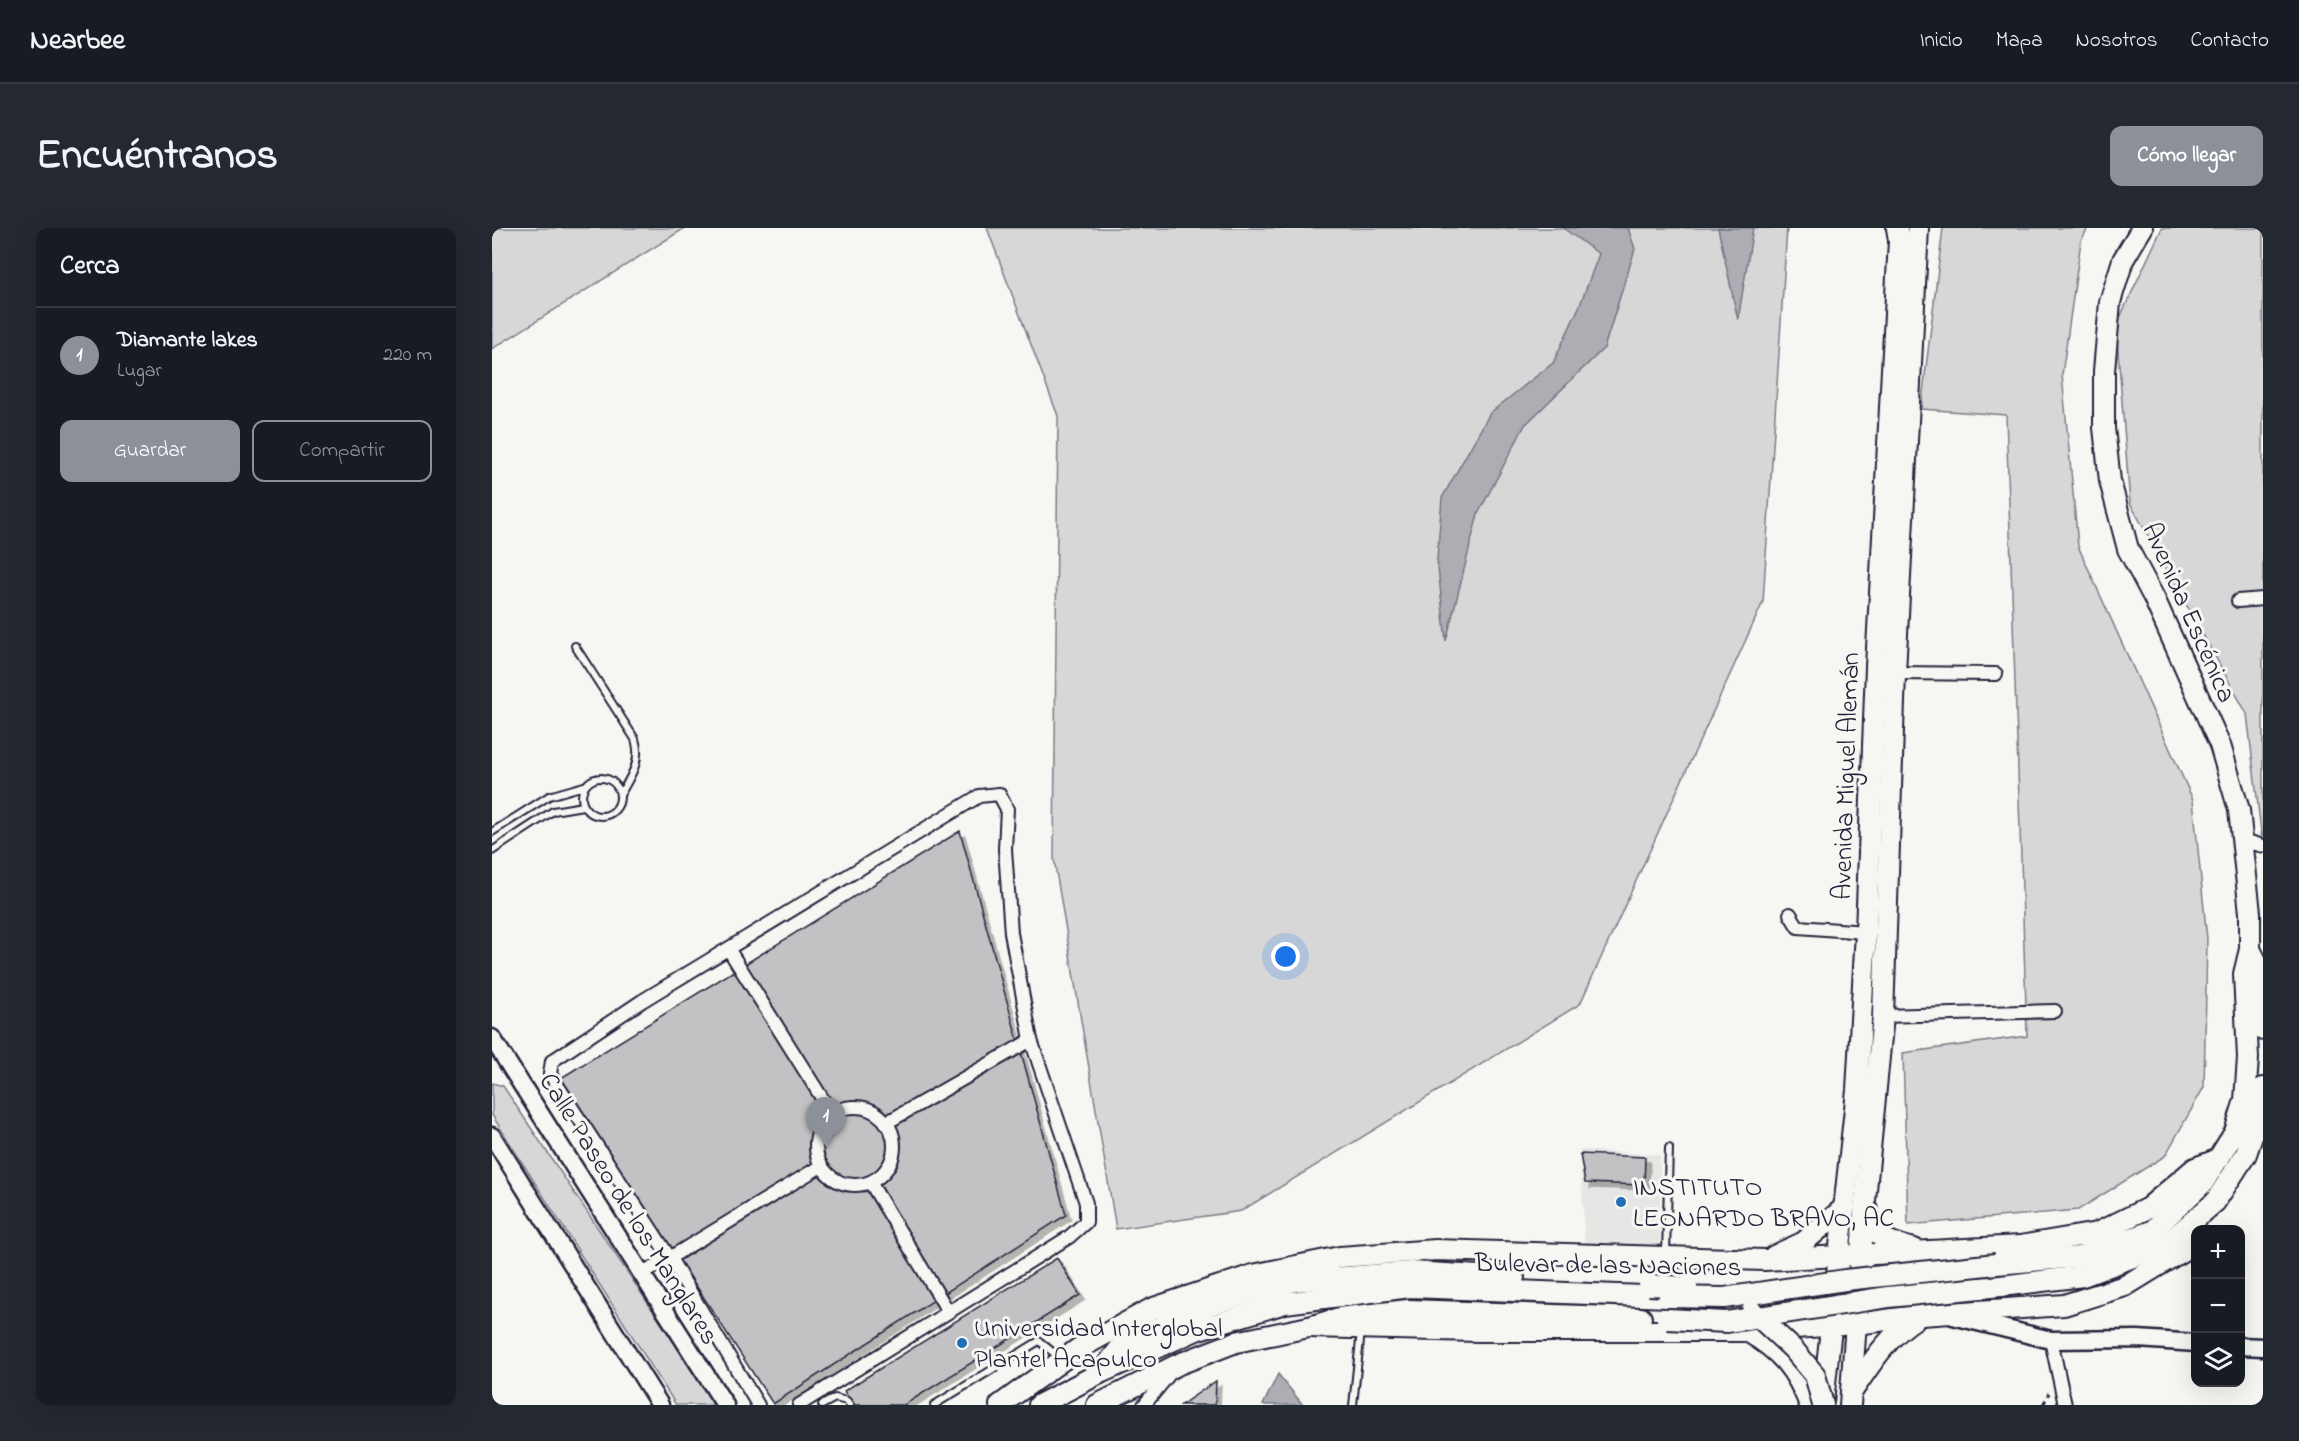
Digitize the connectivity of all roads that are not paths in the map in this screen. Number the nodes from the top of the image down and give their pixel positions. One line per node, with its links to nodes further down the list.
1 (1897, 228): 17 (main road, Avenida Miguel Alemán)
2 (1918, 228): 7 (main road, Avenida Miguel Alemán)
3 (2142, 228): 13 (main road, Avenida Escénica)
4 (2263, 599): 5 (street)
5 (2238, 601)
6 (575, 646): 10 (lane)
7 (1895, 673): 8 (street); 21 (main road, Avenida Miguel Alemán)
8 (1996, 674)
9 (584, 786): 10 (lane); 11 (lane); 12 (lane)
10 (620, 795): 11 (lane)
11 (584, 806): 15 (lane)
12 (492, 832)
13 (2243, 840): 14 (street); 18 (main road, Avenida Escénica)
14 (2263, 846)
15 (492, 851)
16 (1790, 914): 17 (street)
17 (1866, 932): 35 (main road, Avenida Miguel Alemán)
18 (2250, 949): 22 (main road); 30 (main road, Bulevar de las Naciones)
19 (729, 950): 23 (street); 26 (street); 42 (street)
20 (2055, 1011): 21 (street)
21 (1883, 1016): 33 (main road, Avenida Miguel Alemán)
22 (2263, 1030)
23 (1030, 1040): 27 (street); 46 (street)
24 (494, 1048): 45 (main road, Calle Paseo de los Manglares)
25 (2263, 1088): 34 (main road, Bulevar de las Naciones)
26 (832, 1114): 27 (street); 31 (street)
27 (886, 1123): 32 (street)
28 (492, 1136): 62 (main road)
29 (1670, 1148): 40 (lane)
30 (2219, 1159): 38 (main road); 44 (main road, Bulevar de las Naciones)
31 (821, 1166): 32 (street); 42 (street)
32 (870, 1182): 46 (street)
33 (1864, 1200): 38 (main road); 39 (main road, Avenida Miguel Alemán)
34 (2215, 1202): 36 (main road); 44 (main road, Bulevar de las Naciones)
35 (1845, 1207): 41 (main road, Avenida Miguel Alemán); 43 (main road)
36 (2199, 1225)
37 (2191, 1238): 47 (main road)
38 (1925, 1252): 39 (main road)
39 (1861, 1255): 41 (main road); 49 (main road, Avenida Miguel Alemán)
40 (1666, 1257): 43 (main road); 58 (main road)
41 (1839, 1257): 43 (main road); 50 (main road, Avenida Miguel Alemán)
42 (670, 1258): 45 (street); 64 (street)
43 (1765, 1260)
44 (2081, 1267): 51 (main road, Bulevar de las Naciones, bridge); 60 (main road, Bulevar de las Naciones, bridge)
45 (643, 1274): 63 (main road, Calle Paseo de los Manglares)
46 (948, 1311): 65 (street)
47 (1942, 1313): 48 (main road); 54 (main road)
48 (1922, 1315): 49 (main road); 61 (main road)
49 (1857, 1324): 50 (main road); 61 (main road, Avenida Miguel Alemán)
50 (1831, 1325): 53 (main road); 75 (main road, Avenida Miguel Alemán)
51 (1309, 1327): 52 (main road); 59 (main road, Bulevar de las Naciones)
52 (1361, 1328): 53 (main road); 73 (lane)
53 (1747, 1331): 74 (main road)
54 (2051, 1340): 55 (main road); 76 (street)
55 (2191, 1343)
56 (2245, 1346): 57 (main road)
57 (2263, 1347)
58 (1063, 1360): 68 (lane); 69 (main road)
59 (1179, 1364): 71 (main road, Bulevar de las Naciones); 72 (street)
60 (1101, 1372): 70 (main road, Bulevar de las Naciones); 75 (main road, bridge)
61 (1851, 1399)
62 (660, 1405)
63 (725, 1405)
64 (758, 1405)
65 (799, 1405)
66 (822, 1405): 67 (lane)
67 (850, 1405)
68 (934, 1405)
69 (1000, 1405)
70 (1039, 1405)
71 (1098, 1405)
72 (1144, 1405)
73 (1353, 1405)
74 (1810, 1405)
75 (1823, 1405)
76 (2065, 1405)

